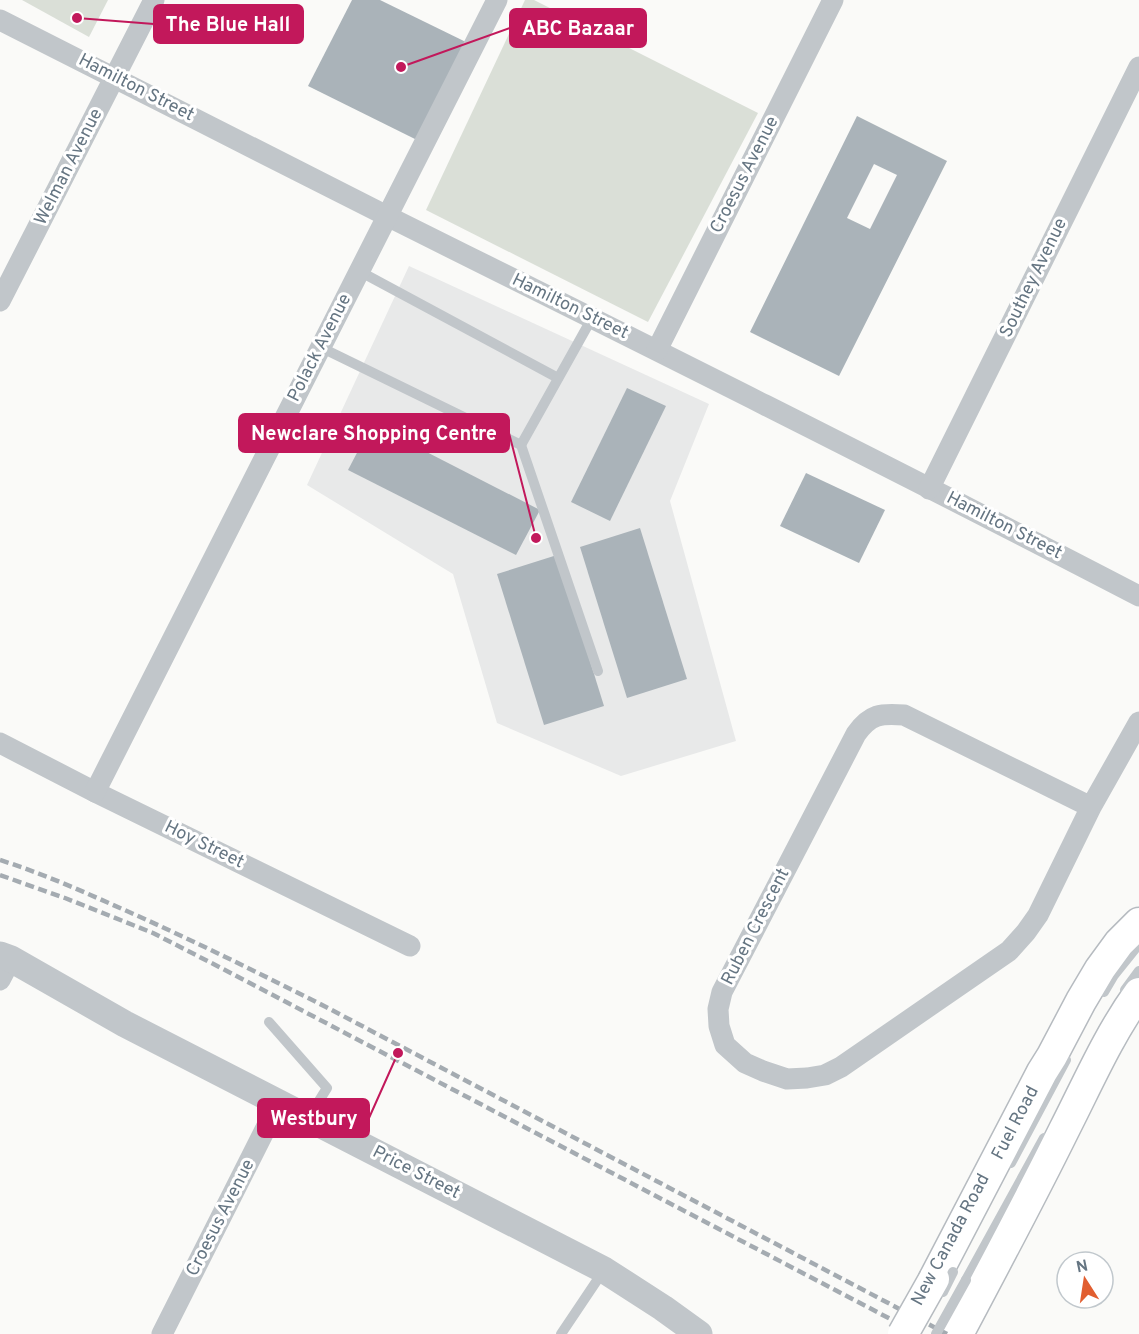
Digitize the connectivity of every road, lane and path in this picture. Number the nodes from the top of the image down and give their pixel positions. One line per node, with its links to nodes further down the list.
1 (154, 0): 6 (street, Welman Avenue)
2 (497, 0): 7 (street, Polack Avenue)
3 (833, 0): 12 (street, Croesus Avenue)
4 (0, 20): 6 (street, Hamilton Street)
5 (1139, 67): 15 (street, Southey Avenue)
6 (115, 77): 7 (street, Hamilton Street); 9 (street, Welman Avenue)
7 (387, 216): 8 (street, Polack Avenue); 10 (street, Hamilton Street)
8 (358, 271): 11 (street, Polack Avenue); 13 (lane)
9 (0, 301)
10 (592, 318): 12 (street, Hamilton Street); 13 (lane)
11 (320, 347): 14 (lane); 20 (street, Polack Avenue)
12 (657, 350): 15 (street, Hamilton Street)
13 (558, 378): 14 (lane)
14 (521, 445): 17 (lane)
15 (929, 489): 16 (street, Hamilton Street)
16 (1139, 596)
17 (598, 671)
18 (1139, 722): 21 (street, Ruben Crescent)
19 (0, 742): 20 (street, Hoy Street)
20 (95, 792): 24 (street, Hoy Street)
21 (1091, 807): 21 (street, Ruben Crescent)
22 (1139, 922): 38 (main road, Fuel Road)
23 (1139, 944): 28 (lane)
24 (410, 946)
25 (4, 965): 31 (street, Price Street)
26 (1139, 971): 27 (lane)
27 (1129, 997): 37 (main road)
28 (1097, 1002)
29 (269, 1022): 32 (lane)
30 (1072, 1048): 34 (lane, New Canada Road)
31 (279, 1102): 32 (street, Price Street); 40 (street, Croesus Avenue)
32 (309, 1118): 36 (street, Price Street)
33 (1047, 1131): 37 (lane, New Canada Road)
34 (1003, 1178)
35 (959, 1262): 38 (lane, New Canada Road)
36 (604, 1270): 39 (lane); 41 (street, Price Street)
37 (974, 1284): 43 (lane, New Canada Road, bridge); 44 (main road)
38 (941, 1285): 42 (main road, Fuel Road, bridge)
39 (564, 1333)
40 (162, 1334)
41 (698, 1334)
42 (903, 1334)
43 (936, 1334)
44 (958, 1334)

